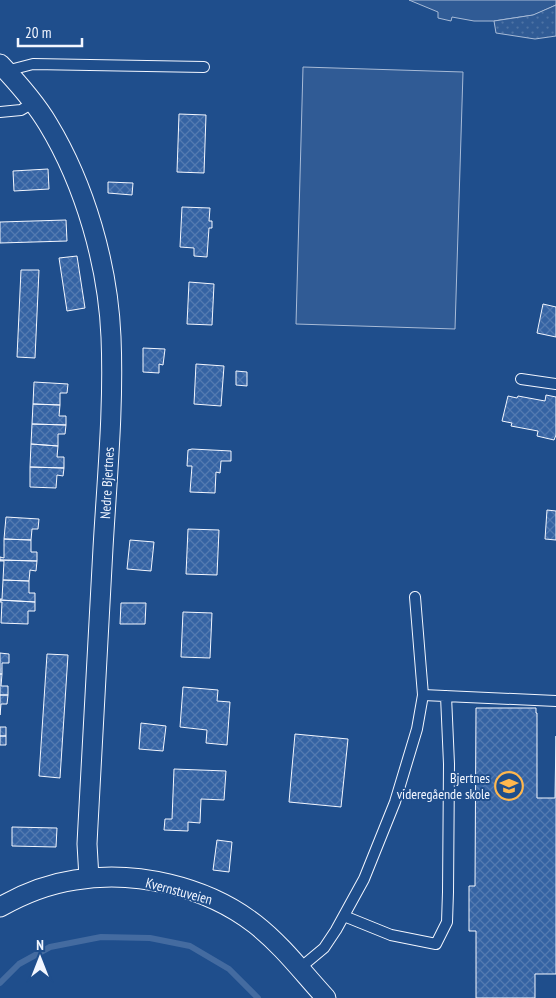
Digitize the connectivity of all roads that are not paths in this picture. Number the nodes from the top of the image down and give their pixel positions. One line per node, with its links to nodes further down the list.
1 (3, 67): 2 (lane); 3 (street, Nedre Bjertnes)
2 (204, 67)
3 (34, 103): 4 (lane); 11 (street, Nedre Bjertnes)
4 (0, 112)
5 (521, 379): 6 (lane)
6 (556, 384)
7 (415, 597): 8 (lane)
8 (423, 695): 9 (lane); 13 (lane)
9 (446, 696): 10 (lane); 13 (lane)
10 (556, 701)
11 (88, 878): 12 (street, Kvernstuveien); 14 (street, Kvernstuveien)
12 (0, 907)
13 (344, 916): 14 (lane)
14 (300, 968): 15 (street, Kvernstuveien)
15 (326, 998)

